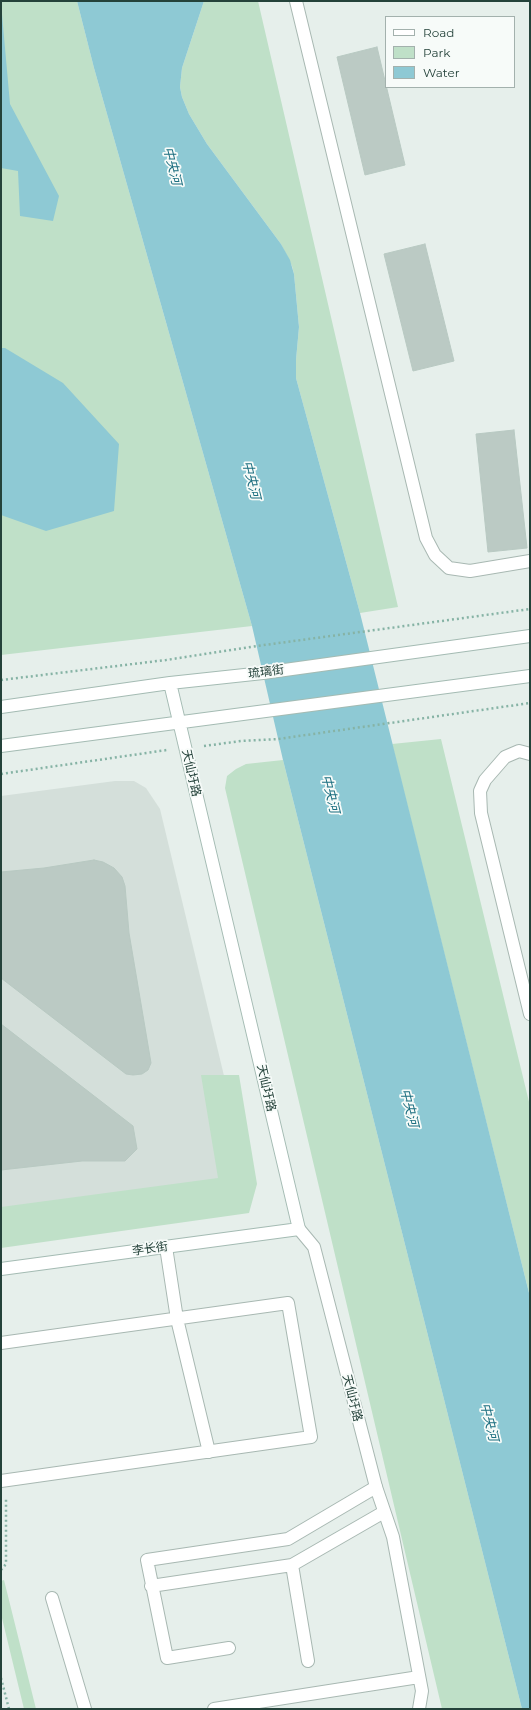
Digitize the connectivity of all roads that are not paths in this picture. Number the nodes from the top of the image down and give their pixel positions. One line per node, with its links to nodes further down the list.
1 (296, 1): 2 (street)
2 (530, 561)
3 (530, 636): 5 (street, 琉璃街)
4 (530, 676): 7 (street)
5 (170, 683): 6 (street, 琉璃街); 7 (street, 天仙圩路)
6 (1, 707)
7 (179, 722): 8 (street); 11 (street, 天仙圩路)
8 (1, 746)
9 (530, 754): 10 (street)
10 (530, 1014)
11 (299, 1229): 12 (street, 李长街); 18 (street, 天仙圩路)
12 (166, 1247): 13 (street, 李长街); 14 (street)
13 (1, 1269)
14 (177, 1319): 15 (street); 16 (street); 16 (street)
15 (1, 1343)
16 (209, 1452): 17 (street)
17 (3, 1481)
18 (376, 1487): 19 (street, 天仙圩路); 21 (street)
19 (384, 1512): 20 (street); 25 (street, 天仙圩路)
20 (292, 1565): 21 (street); 24 (street)
21 (151, 1586): 23 (street)
22 (52, 1598): 26 (street)
23 (229, 1648)
24 (308, 1662)
25 (419, 1677): 27 (street); 28 (street, 天仙圩路)
26 (85, 1709)
27 (214, 1709)
28 (419, 1709)

